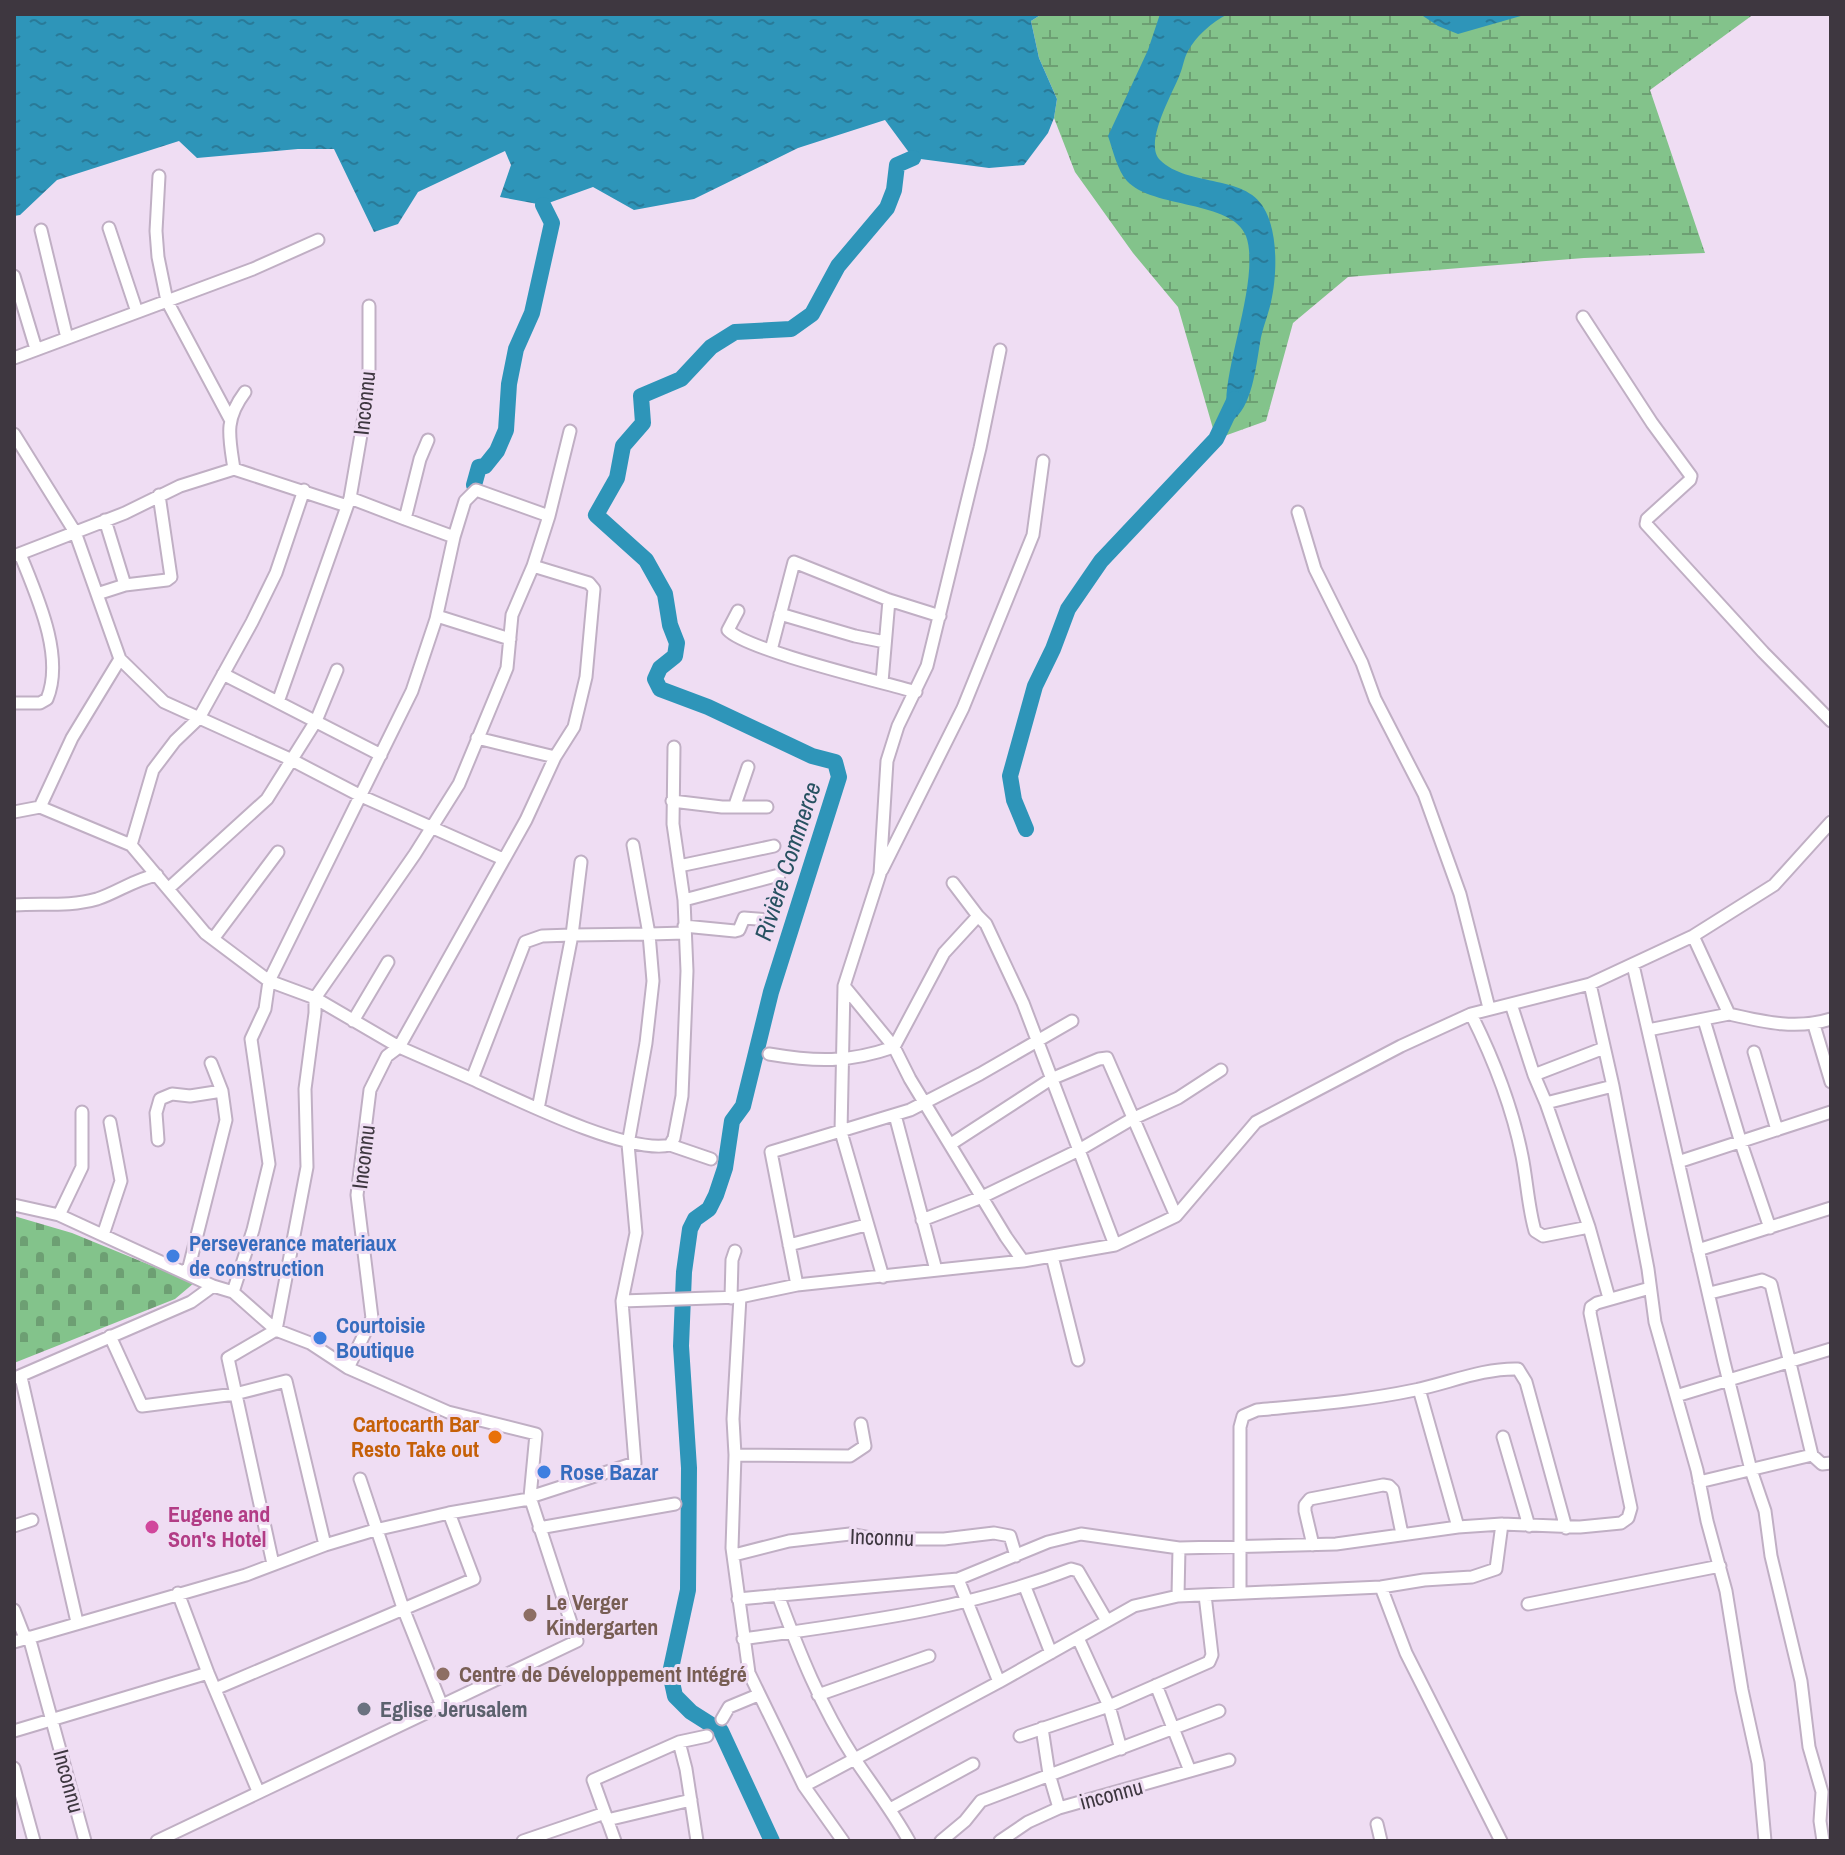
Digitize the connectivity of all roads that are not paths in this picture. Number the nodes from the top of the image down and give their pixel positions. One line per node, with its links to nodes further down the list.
1 (159, 176): 6 (street)
2 (109, 228): 8 (street)
3 (41, 230): 10 (street)
4 (318, 240): 6 (street)
5 (14, 276): 11 (street)
6 (167, 301): 8 (street); 15 (street)
7 (369, 306): 23 (street, Inconnu)
8 (137, 312): 10 (street)
9 (1583, 317): 51 (street)
10 (67, 338): 11 (street)
11 (36, 349): 13 (street)
12 (1000, 350): 38 (street)
13 (14, 358)
14 (245, 392): 15 (street)
15 (230, 419): 20 (street)
16 (570, 431): 25 (street)
17 (14, 434): 28 (street)
18 (428, 440): 26 (street)
19 (1043, 461): 73 (street)
20 (234, 469): 21 (street); 22 (street)
21 (304, 490): 23 (street); 44 (street)
22 (159, 495): 27 (street); 32 (street)
23 (349, 502): 26 (street); 47 (street, Inconnu)
24 (1298, 512): 94 (street)
25 (549, 516): 29 (street); 31 (street)
26 (405, 519): 29 (street)
27 (105, 520): 28 (street); 32 (street)
28 (75, 532): 30 (street); 33 (street)
29 (454, 537): 37 (street)
30 (17, 555): 48 (street)
31 (533, 566): 39 (street); 55 (street, Inconnu)
32 (125, 585): 33 (street)
33 (97, 594): 42 (street)
34 (889, 600): 36 (street); 38 (street); 40 (street)
35 (738, 611): 41 (street)
36 (780, 614): 40 (street); 41 (street)
37 (437, 616): 39 (street); 54 (street)
38 (940, 616): 46 (street)
39 (510, 639): 52 (street)
40 (885, 642): 45 (street)
41 (771, 650): 45 (street)
42 (120, 659): 49 (street); 61 (street)
43 (337, 670): 50 (street)
44 (223, 674): 47 (street); 49 (street)
45 (882, 682): 46 (street)
46 (916, 692): 73 (street)
47 (278, 702): 50 (street)
48 (14, 703)
49 (199, 718): 56 (street); 66 (street)
50 (316, 721): 54 (street); 56 (street)
51 (1831, 721)
52 (477, 738): 55 (street); 65 (street)
53 (674, 747): 59 (street)
54 (381, 755): 58 (street)
55 (555, 757): 70 (street, Inconnu)
56 (290, 759): 58 (street); 77 (street)
57 (748, 767): 60 (street)
58 (361, 796): 65 (street); 89 (street)
59 (672, 801): 60 (street); 72 (street)
60 (735, 805): 62 (street)
61 (40, 807): 63 (street); 66 (street)
62 (767, 807)
63 (14, 812)
64 (1831, 822): 85 (street)
65 (430, 827): 70 (street); 92 (street)
66 (131, 845): 74 (street)
67 (633, 845): 83 (street)
68 (774, 846): 72 (street)
69 (278, 852): 86 (street)
70 (503, 859): 104 (street, Inconnu)
71 (581, 862): 84 (street)
72 (679, 866): 78 (street)
73 (880, 874): 91 (street)
74 (157, 875): 77 (street); 79 (street)
75 (779, 875): 78 (street)
76 (953, 883): 80 (street)
77 (169, 888): 86 (street)
78 (684, 900): 82 (street)
79 (14, 905)
80 (978, 916): 103 (street); 105 (street)
81 (769, 920): 82 (street)
82 (685, 930): 83 (street); 132 (street)
83 (649, 934): 84 (street); 129 (street)
84 (572, 935): 113 (street); 120 (street)
85 (1693, 936): 88 (street); 96 (street)
86 (213, 939): 89 (street)
87 (388, 962): 99 (street)
88 (1633, 965): 90 (street); 102 (street)
89 (269, 981): 92 (street); 158 (street)
90 (1590, 984): 93 (street); 106 (street)
91 (844, 986): 105 (street); 109 (street)
92 (315, 998): 99 (street); 163 (street)
93 (1511, 1004): 94 (street); 112 (street)
94 (1489, 1008): 95 (street)
95 (1471, 1014): 140 (street); 143 (street)
96 (1729, 1014): 98 (street); 101 (street)
97 (1831, 1019): 101 (street)
98 (1704, 1020): 102 (street); 130 (street)
99 (353, 1021): 104 (street)
100 (1072, 1021): 103 (street)
101 (1814, 1025): 115 (street)
102 (1648, 1030): 135 (street)
103 (1036, 1041): 114 (street); 118 (street)
104 (399, 1047): 113 (street); 168 (street, Inconnu)
105 (894, 1047): 109 (street); 118 (street)
106 (1604, 1048): 112 (street); 116 (street)
107 (1754, 1052): 126 (street)
108 (769, 1054): 109 (street)
109 (841, 1061): 127 (street)
110 (211, 1063): 117 (street)
111 (1221, 1070): 124 (street)
112 (1534, 1075): 119 (street)
113 (472, 1079): 120 (street)
114 (1051, 1079): 124 (street); 131 (street); 133 (street)
115 (1831, 1082)
116 (1613, 1086): 119 (street); 157 (street)
117 (222, 1091): 128 (street); 153 (street)
118 (925, 1103): 123 (street); 131 (street)
119 (1546, 1103): 143 (street)
120 (538, 1109): 129 (street)
121 (82, 1112): 139 (street)
122 (1831, 1112): 126 (street)
123 (895, 1115): 127 (street); 141 (street)
124 (1132, 1119): 133 (street); 140 (street)
125 (110, 1122): 145 (street)
126 (1777, 1130): 130 (street)
127 (841, 1132): 142 (street); 146 (street)
128 (158, 1140)
129 (628, 1140): 132 (street); 162 (street)
130 (1741, 1143): 135 (street); 144 (street)
131 (951, 1144): 136 (street)
132 (670, 1145): 134 (street)
133 (1079, 1150): 136 (street); 147 (street)
134 (711, 1159)
135 (1678, 1162): 148 (street)
136 (982, 1197): 141 (street); 151 (street)
137 (14, 1205): 139 (street)
138 (1831, 1208): 144 (street)
139 (59, 1215): 145 (street)
140 (1176, 1216): 147 (street)
141 (922, 1220): 152 (street)
142 (866, 1225): 146 (street); 154 (street)
143 (1589, 1227): 161 (street)
144 (1770, 1228): 148 (street)
145 (103, 1235): 153 (street)
146 (789, 1245): 155 (street)
147 (1115, 1245): 150 (street)
148 (1698, 1250): 159 (street)
149 (735, 1251): 160 (street)
150 (1052, 1256): 151 (street); 166 (street)
151 (1023, 1261): 152 (street)
152 (936, 1270): 154 (street)
153 (185, 1271): 156 (street)
154 (883, 1277): 155 (street)
155 (797, 1285): 160 (street)
156 (213, 1286): 158 (street); 164 (street)
157 (1650, 1288): 161 (street); 173 (street)
158 (233, 1292): 163 (street)
159 (1710, 1293): 167 (street); 170 (street)
160 (730, 1298): 162 (street); 176 (street)
161 (1609, 1298): 191 (street, Inconnu)
162 (622, 1301): 182 (street)
163 (276, 1330): 168 (street); 172 (street)
164 (110, 1336): 169 (street); 172 (street)
165 (1831, 1349): 167 (street)
166 (1078, 1360)
167 (1790, 1361): 170 (street); 177 (street)
168 (348, 1368): 182 (street)
169 (18, 1377): 216 (street)
170 (1729, 1382): 173 (street); 179 (street)
171 (1419, 1389): 189 (street); 191 (street); 196 (street)
172 (235, 1394): 194 (street); 200 (street)
173 (1676, 1396): 181 (street)
174 (861, 1424): 176 (street)
175 (1503, 1437): 188 (street)
176 (735, 1455): 198 (street)
177 (1812, 1455): 178 (street); 179 (street)
178 (1831, 1463)
179 (1751, 1470): 181 (street); 271 (street)
180 (360, 1479): 192 (street)
181 (1699, 1482): 201 (street)
182 (529, 1498): 184 (street); 190 (street)
183 (675, 1504): 190 (street)
184 (449, 1513): 192 (street); 213 (street)
185 (32, 1520): 187 (street)
186 (1502, 1524): 188 (street, Inconnu); 189 (street, Inconnu); 204 (street)
187 (14, 1526)
188 (1529, 1526): 191 (street, Inconnu)
189 (1458, 1527): 193 (street, Inconnu)
190 (539, 1528): 229 (street)
191 (1566, 1528)
192 (375, 1530): 194 (street); 213 (street)
193 (1402, 1534): 195 (street, Inconnu); 195 (street)
194 (325, 1545): 200 (street)
195 (1313, 1545): 196 (street, Inconnu)
196 (1239, 1547): 197 (street, Inconnu); 206 (street)
197 (1179, 1548): 199 (street, Inconnu); 209 (street)
198 (734, 1555): 199 (street, Inconnu); 210 (street)
199 (1016, 1556): 202 (street, Inconnu)
200 (273, 1564): 205 (street)
201 (1720, 1566): 212 (street); 270 (street)
202 (958, 1579): 207 (street, Inconnu); 211 (street)
203 (1025, 1587): 211 (street); 215 (street); 221 (street)
204 (1381, 1587): 206 (street); 269 (street)
205 (178, 1593): 216 (street); 223 (street)
206 (1240, 1593): 208 (street)
207 (778, 1595): 210 (street, Inconnu); 217 (street)
208 (1205, 1595): 209 (street); 225 (street)
209 (1178, 1596): 215 (street)
210 (738, 1599): 220 (street)
211 (968, 1603): 217 (street); 224 (street)
212 (1528, 1604)
213 (403, 1608): 226 (street); 229 (street)
214 (14, 1610): 219 (street, Inconnu)
215 (1107, 1621): 218 (street)
216 (77, 1622): 219 (street)
217 (791, 1632): 220 (street); 228 (street)
218 (1078, 1638): 221 (street); 230 (street)
219 (23, 1639): 233 (street, Inconnu)
220 (743, 1639): 227 (street)
221 (1051, 1653): 224 (street)
222 (929, 1656): 228 (street)
223 (208, 1673): 226 (street); 233 (street, Inconnu)
224 (999, 1682): 241 (street)
225 (1156, 1685): 230 (street); 235 (street)
226 (215, 1689): 248 (street)
227 (758, 1695): 232 (street); 247 (street)
228 (818, 1695): 241 (street)
229 (442, 1706): 248 (street)
230 (1109, 1706): 234 (street); 240 (street, inconnu)
231 (1219, 1711): 235 (street, inconnu)
232 (722, 1719)
233 (53, 1720): 236 (street, Inconnu); 258 (street, Inconnu)
234 (1042, 1728): 238 (street); 246 (street)
235 (1172, 1730): 240 (street, inconnu); 245 (street)
236 (14, 1731)
237 (707, 1736): 239 (street)
238 (1020, 1736)
239 (679, 1742): 249 (street); 253 (street)
240 (1121, 1749): 246 (street, inconnu)
241 (854, 1758): 247 (street); 251 (street)
242 (1229, 1760): 245 (street, inconnu)
243 (973, 1764): 251 (street)
244 (14, 1768): 252 (street)
245 (1190, 1771): 250 (street, inconnu)
246 (1049, 1774): 250 (street); 256 (street, inconnu)
247 (804, 1786): 263 (street)
248 (258, 1791): 259 (street)
249 (691, 1800): 253 (street); 262 (street)
250 (1059, 1808): 267 (street, inconnu)
251 (890, 1809): 264 (street)
252 (27, 1817): 254 (street); 257 (street)
253 (606, 1817): 260 (street); 261 (street)
254 (14, 1820)
255 (1377, 1824): 268 (street)
256 (954, 1830): 265 (street, inconnu); 266 (street)
257 (34, 1841)
258 (85, 1841)
259 (157, 1841)
260 (523, 1841)
261 (615, 1841)
262 (697, 1841)
263 (843, 1841)
264 (909, 1841)
265 (941, 1841)
266 (962, 1841)
267 (1000, 1841)
268 (1381, 1841)
269 (1501, 1841)
270 (1765, 1841)
271 (1823, 1841)

